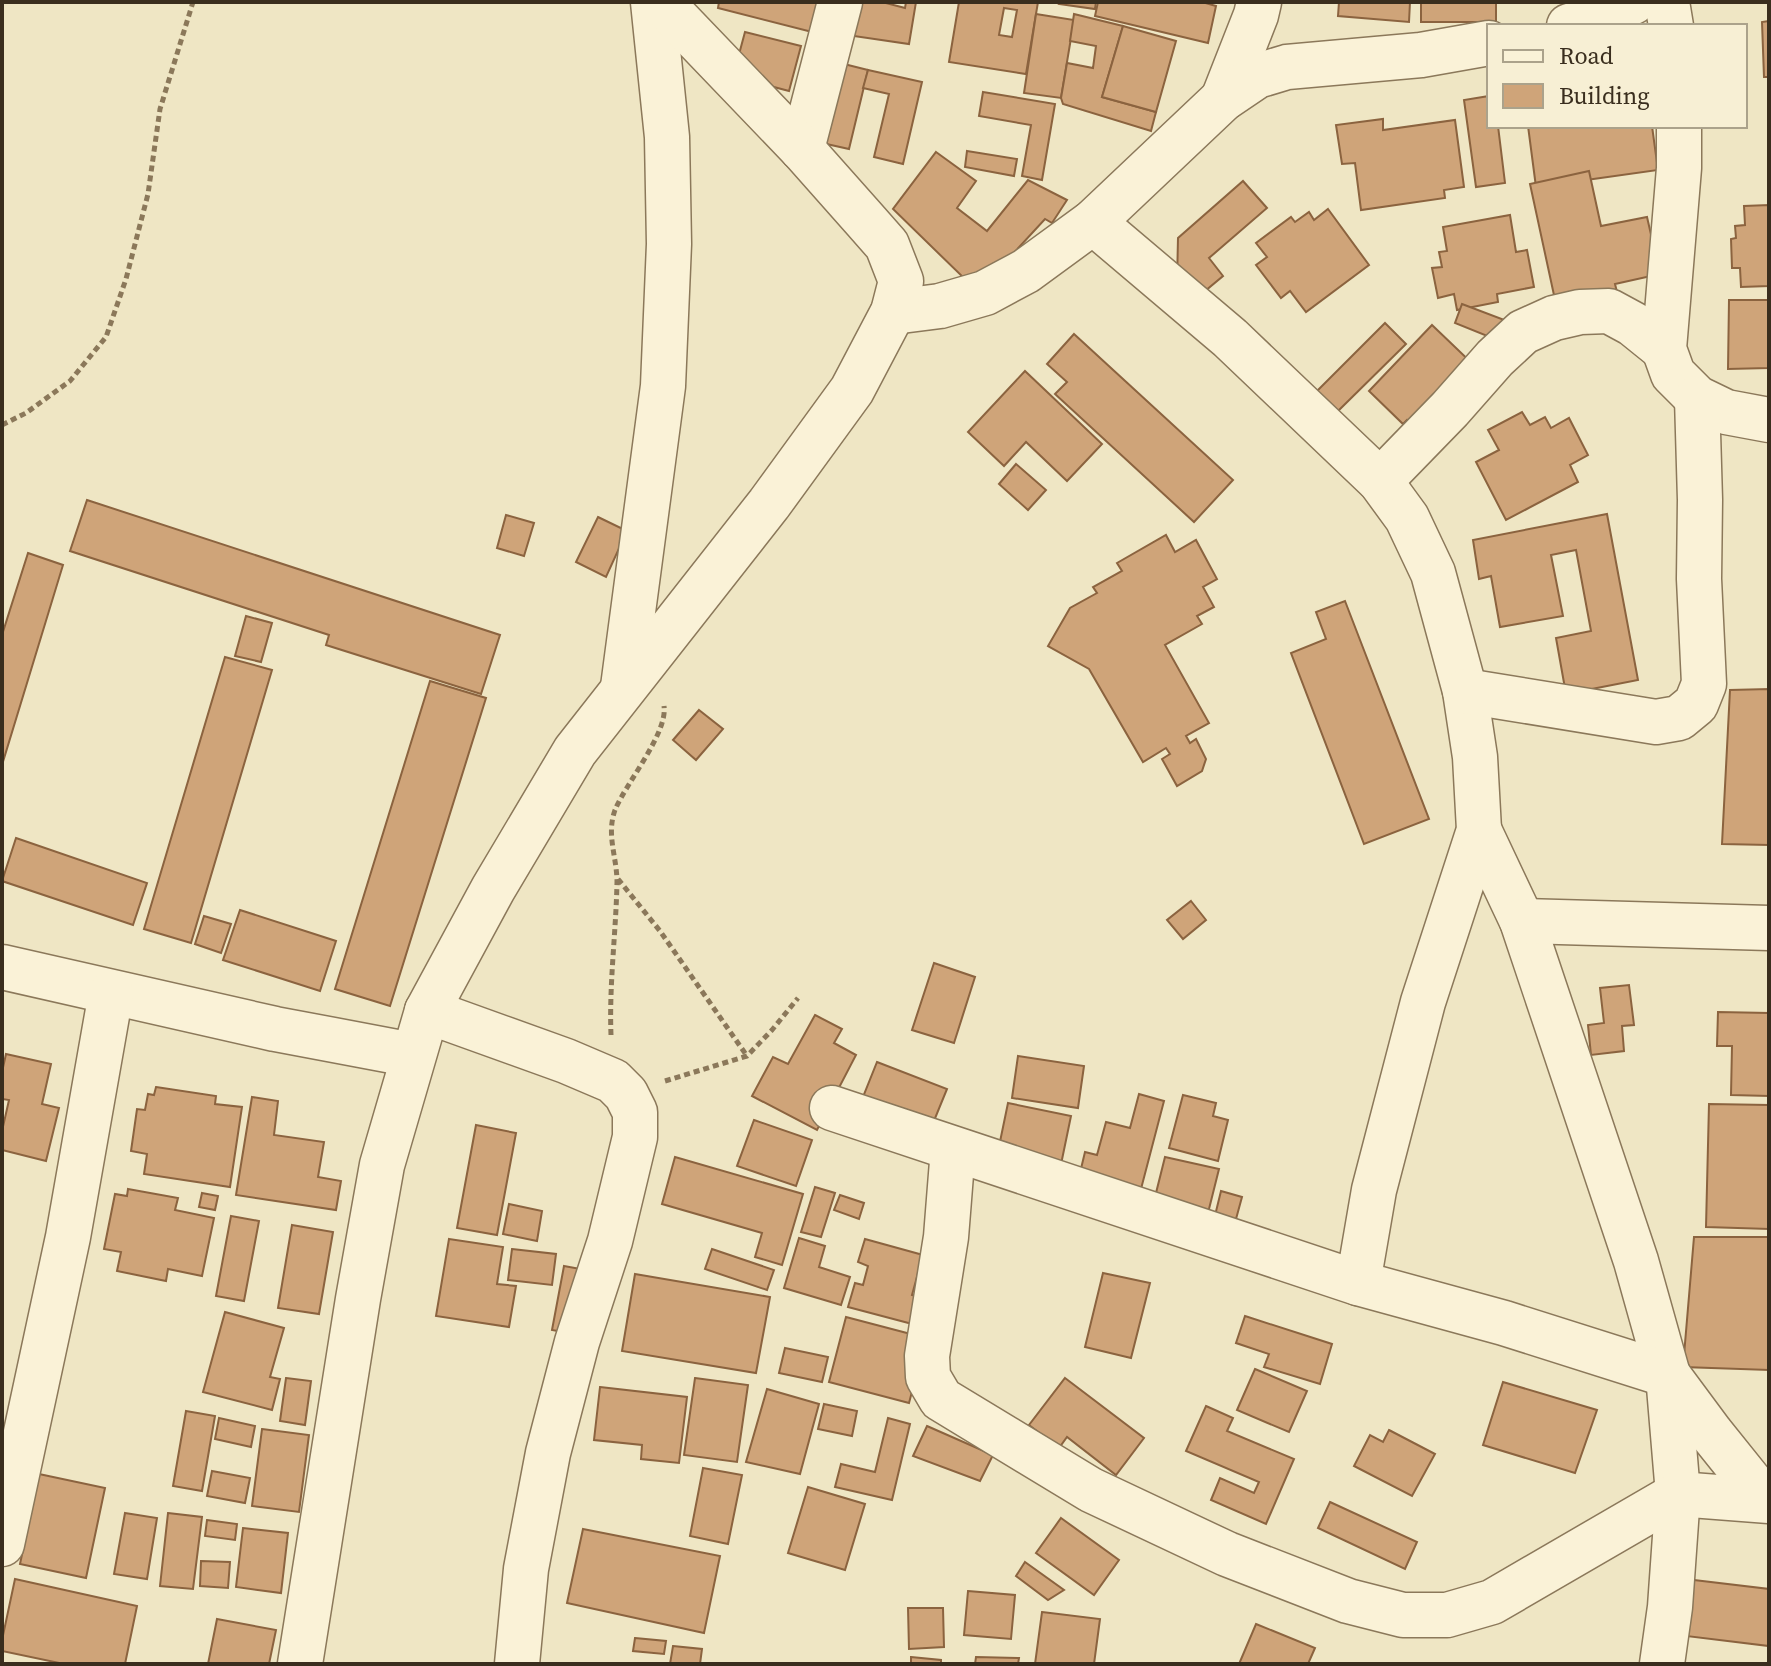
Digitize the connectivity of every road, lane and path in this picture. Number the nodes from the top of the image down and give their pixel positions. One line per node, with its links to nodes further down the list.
1 (193, 2): 20 (path)
2 (653, 2): 23 (street)
3 (661, 2): 14 (street)
4 (840, 2): 14 (street)
5 (1633, 2): 8 (street)
6 (1667, 2): 9 (street)
7 (1257, 8): 11 (street); 12 (street)
8 (1576, 24)
9 (1671, 24)
10 (1487, 43): 11 (street)
11 (1287, 67): 12 (street)
12 (1223, 99): 15 (street)
13 (1679, 128): 17 (street)
14 (802, 149): 16 (street)
15 (1093, 222): 16 (street); 21 (street)
16 (893, 312): 22 (street)
17 (1664, 349): 18 (street); 21 (street)
18 (1697, 398): 19 (street); 24 (street)
19 (1769, 420)
20 (2, 425)
21 (1380, 481): 24 (street)
22 (656, 646): 23 (street); 26 (path)
23 (623, 687): 32 (street)
24 (1465, 691): 25 (street)
25 (1479, 830): 27 (street); 38 (street)
26 (617, 878): 34 (path); 35 (path)
27 (1522, 921): 28 (street); 39 (street)
28 (1769, 928)
29 (2, 967): 30 (street)
30 (111, 993): 33 (street); 42 (street)
31 (798, 998): 34 (path)
32 (427, 1011): 33 (street); 35 (street)
33 (413, 1055): 43 (street)
34 (747, 1056): 35 (path)
35 (620, 1087): 44 (street)
36 (832, 1108): 37 (street)
37 (953, 1149): 38 (street); 40 (street)
38 (1358, 1283): 39 (street)
39 (1668, 1375): 40 (street); 41 (street)
40 (1678, 1494): 41 (street); 45 (street)
41 (1766, 1500)
42 (2, 1544)
43 (300, 1664)
44 (517, 1664)
45 (1662, 1664)

